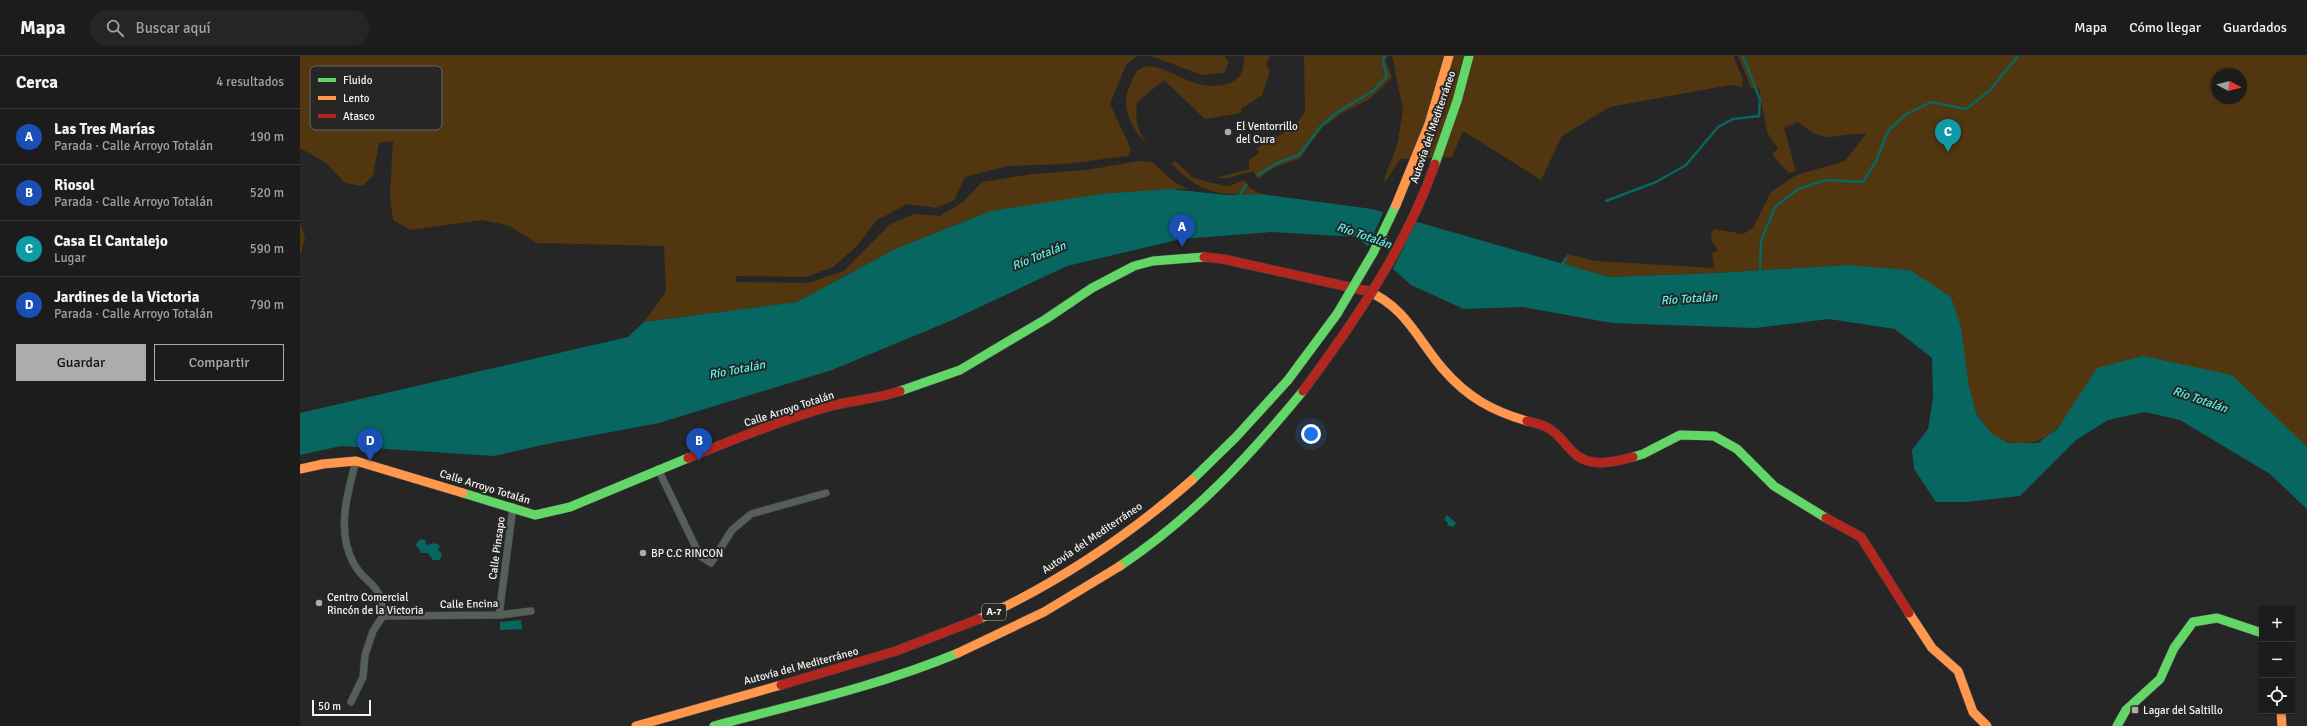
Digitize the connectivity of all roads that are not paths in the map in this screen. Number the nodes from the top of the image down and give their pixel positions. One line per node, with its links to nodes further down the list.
1 (1449, 56): 14 (main road, Autovía del Mediterráneo / A-7, bridge)
2 (1469, 56): 15 (main road, Autovía del Mediterráneo / A-7, bridge)
3 (356, 461): 4 (main road, Calle Arroyo Totalán); 7 (main road, Calle Arroyo Totalán); 10 (street)
4 (300, 469)
5 (658, 469): 6 (street); 7 (main road, Calle Arroyo Totalán); 16 (main road, Calle Arroyo Totalán)
6 (826, 493)
7 (513, 507): 9 (street, Calle Pinsapo)
8 (531, 611): 9 (street, Calle Encina)
9 (499, 615): 10 (street, Calle Encina)
10 (383, 616): 12 (street)
11 (2259, 632): 17 (main road)
12 (350, 702)
13 (2281, 714): 18 (main road)
14 (636, 726)
15 (714, 726)
16 (1987, 726)
17 (2117, 726)
18 (2282, 726)

